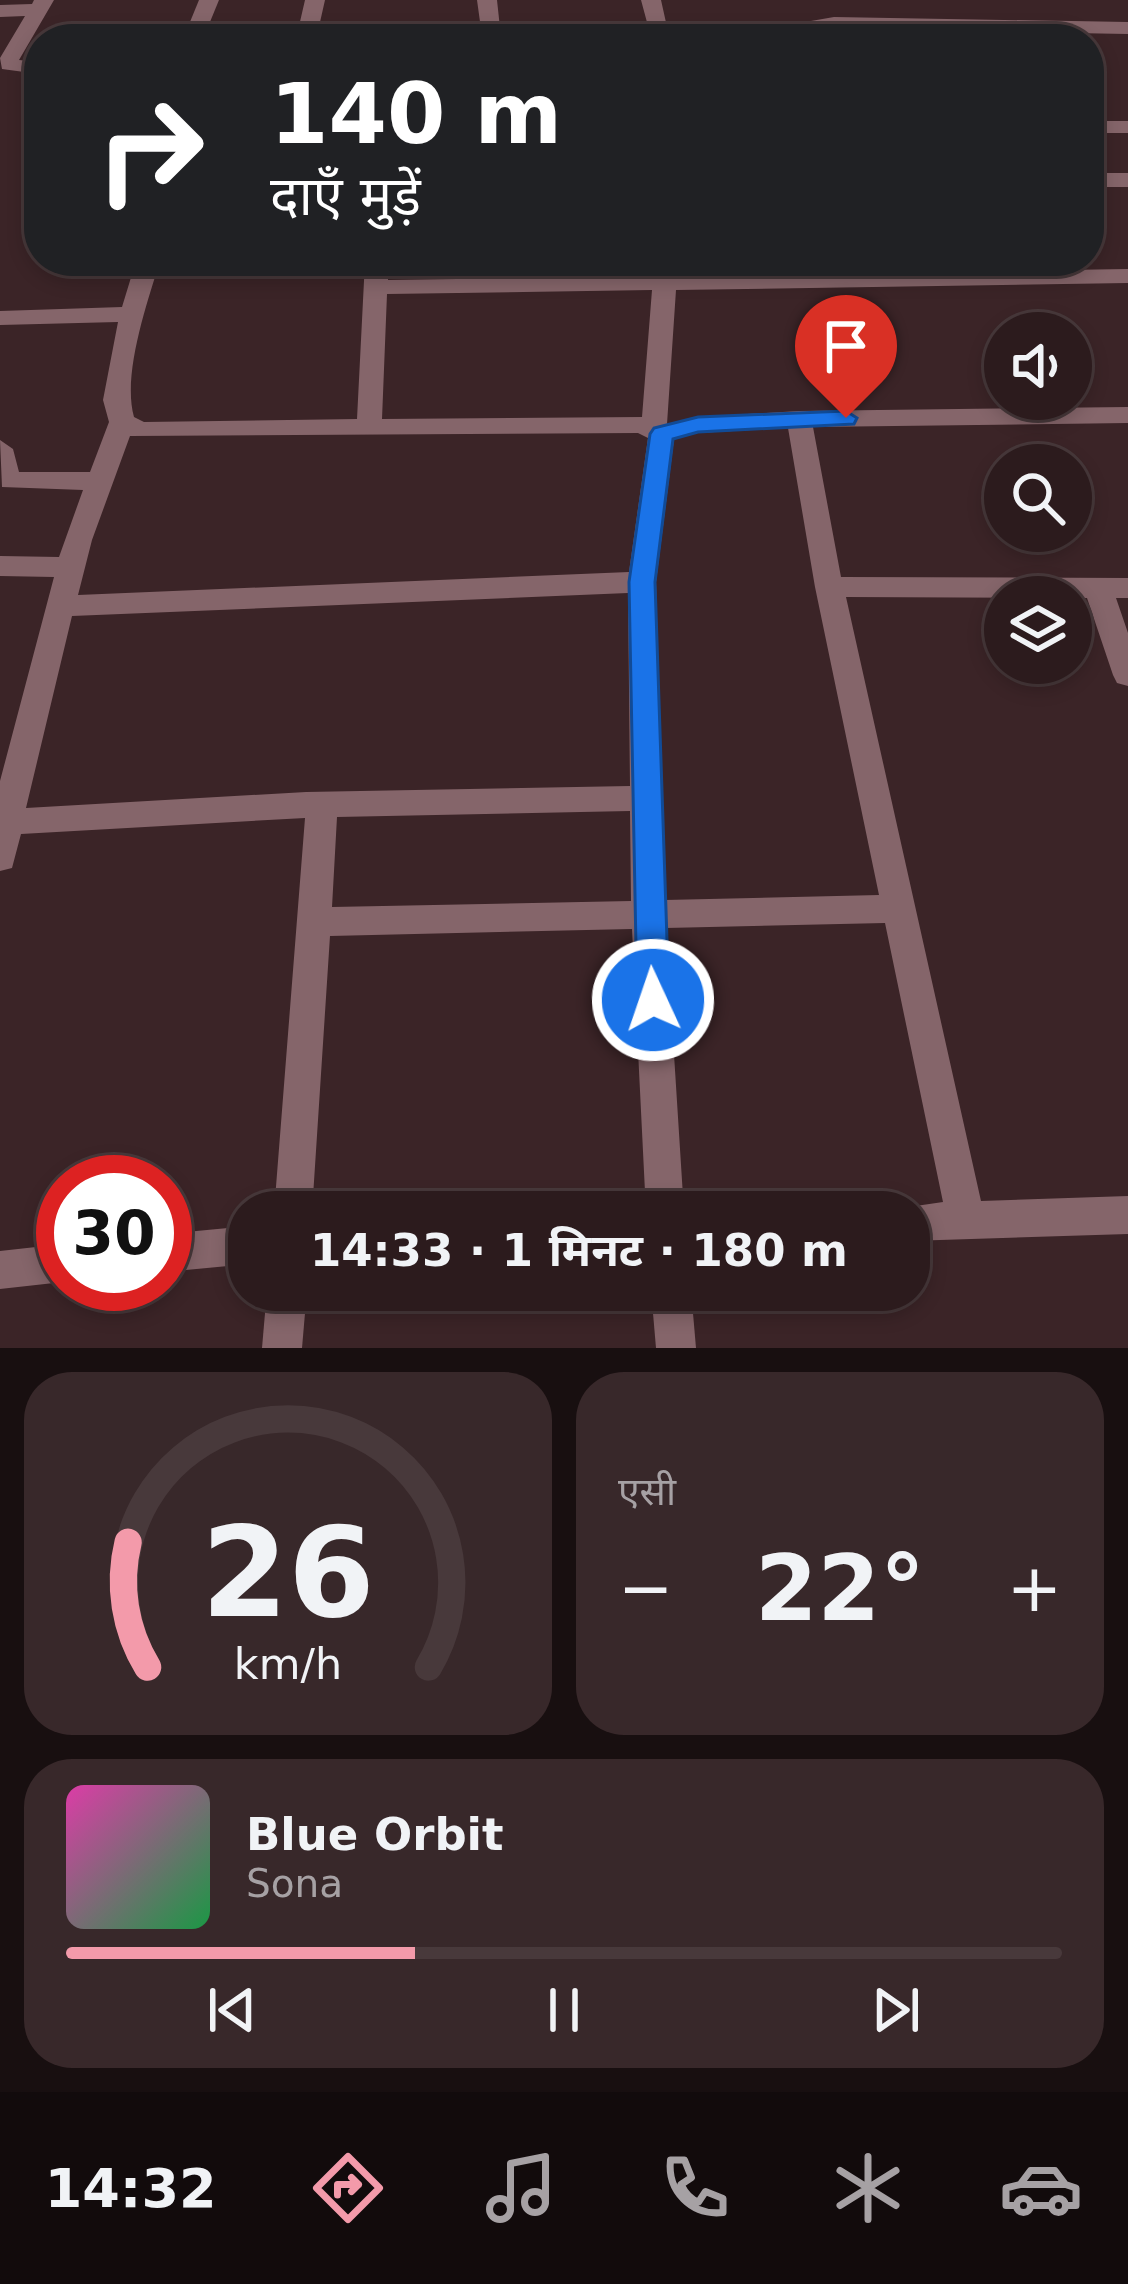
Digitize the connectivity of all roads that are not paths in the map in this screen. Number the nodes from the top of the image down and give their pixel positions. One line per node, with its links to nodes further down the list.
1 (41, 5): 2 (street)
2 (0, 11)
3 (828, 24): 4 (street)
4 (893, 24)
5 (24, 36): 6 (street)
6 (24, 66)
7 (143, 276): 10 (street)
8 (377, 276): 15 (street)
9 (666, 276): 16 (street)
10 (132, 314): 11 (street); 14 (street)
11 (0, 318)
12 (1128, 415): 13 (street)
13 (799, 419): 16 (street); 22 (street)
14 (122, 422): 15 (street); 18 (street)
15 (370, 429): 16 (street)
16 (658, 431): 21 (street)
17 (0, 449): 18 (street)
18 (97, 481): 20 (street)
19 (0, 566): 20 (street)
20 (72, 567): 24 (street)
21 (642, 582): 24 (street); 27 (street)
22 (829, 587): 23 (street); 31 (street)
23 (1113, 588): 25 (street)
24 (63, 606): 26 (street)
25 (1128, 675)
26 (11, 746): 29 (street)
27 (646, 798): 28 (street); 32 (street)
28 (322, 805): 29 (street); 33 (street)
29 (9, 822): 30 (street)
30 (0, 858)
31 (898, 909): 32 (street); 37 (street)
32 (648, 914): 33 (street); 35 (street)
33 (314, 922): 34 (street)
34 (295, 1191)
35 (663, 1191)
36 (1128, 1215): 37 (street)
37 (966, 1220): 38 (street)
38 (930, 1221)
39 (228, 1246): 40 (street)
40 (192, 1250)
41 (36, 1266): 42 (street)
42 (0, 1270)
43 (285, 1311): 45 (street)
44 (673, 1311): 46 (street)
45 (282, 1348)
46 (676, 1348)

